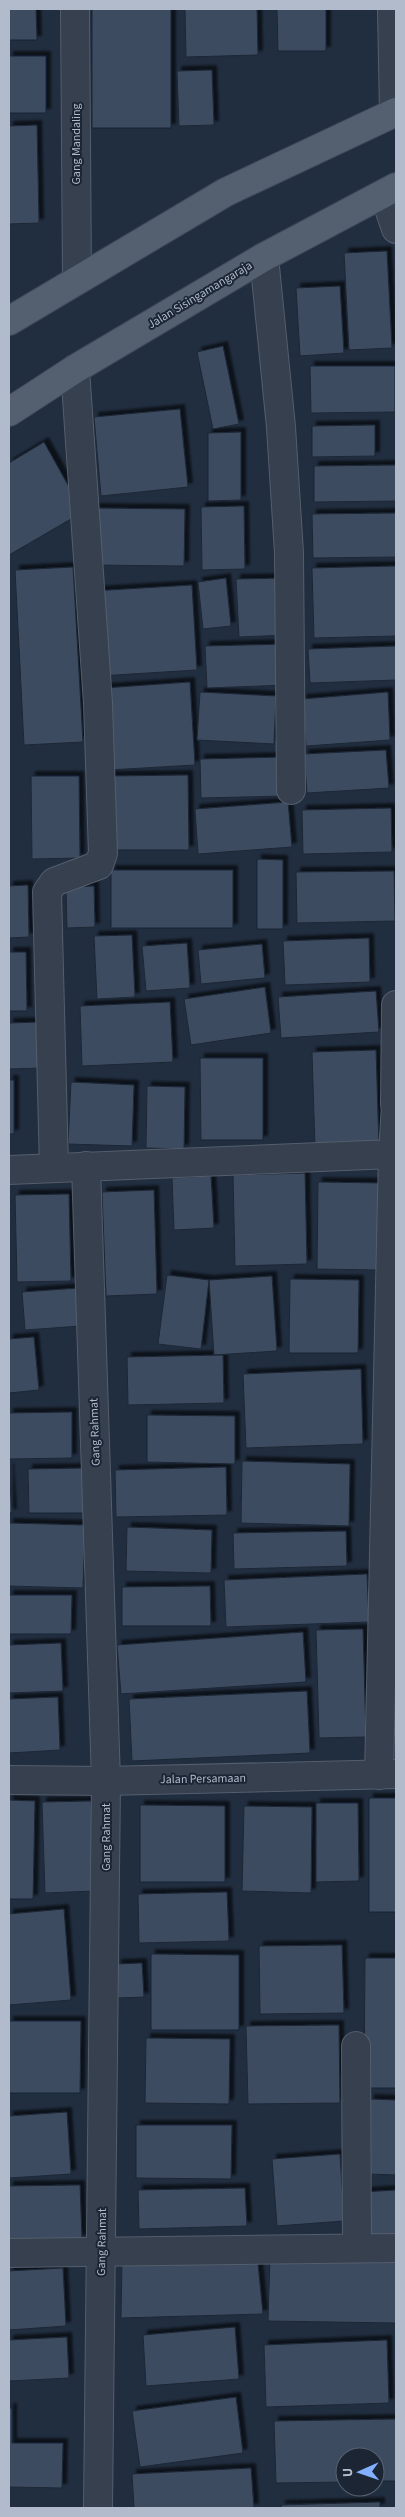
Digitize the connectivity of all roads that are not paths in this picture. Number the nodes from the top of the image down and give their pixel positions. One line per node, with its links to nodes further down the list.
1 (75, 9): 7 (street, Gang Mandaling)
2 (392, 9): 3 (street)
3 (395, 113): 7 (main road)
4 (390, 190): 5 (street); 6 (main road, Jalan Sisingamangaraja)
5 (396, 229)
6 (264, 257): 9 (main road, Jalan Sisingamangaraja); 11 (street)
7 (77, 279): 8 (main road)
8 (9, 321)
9 (75, 369): 10 (main road, Jalan Sisingamangaraja); 16 (street)
10 (9, 412)
11 (291, 790)
12 (396, 1005): 13 (street)
13 (396, 1104): 14 (street)
14 (394, 1154): 15 (street); 18 (street)
15 (86, 1166): 16 (street); 21 (street, Gang Rahmat)
16 (54, 1168): 17 (street)
17 (9, 1170)
18 (393, 1288): 19 (street)
19 (388, 1774): 21 (street, Jalan Persamaan)
20 (9, 1780): 21 (street, Jalan Persamaan)
21 (106, 1781): 25 (street, Gang Rahmat)
22 (356, 2046): 23 (street)
23 (357, 2248): 24 (street); 25 (street)
24 (396, 2248)
25 (102, 2250): 26 (street); 27 (street, Gang Rahmat)
26 (9, 2253)
27 (98, 2508)

